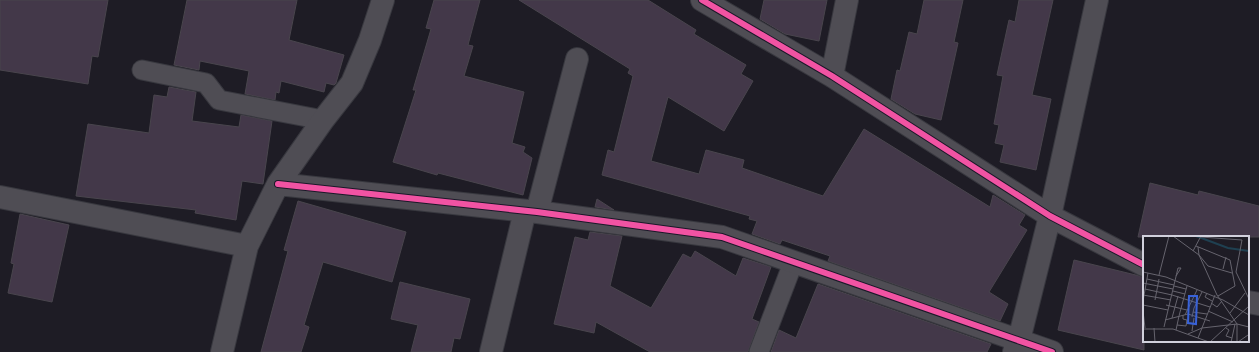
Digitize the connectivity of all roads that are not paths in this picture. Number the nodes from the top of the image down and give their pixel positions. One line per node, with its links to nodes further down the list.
1 (383, 0): 8 (street)
2 (702, 0): 7 (street)
3 (847, 0): 7 (street)
4 (1097, 0): 12 (street)
5 (576, 59): 11 (street)
6 (142, 70): 8 (lane)
7 (832, 76): 12 (street)
8 (323, 120): 9 (street)
9 (278, 184): 11 (street); 13 (street)
10 (0, 197): 13 (street)
11 (531, 212): 14 (street); 20 (street)
12 (1050, 216): 15 (street); 18 (street)
13 (247, 246): 19 (street)
14 (793, 263): 18 (street); 21 (lane)
15 (1143, 264)
16 (1249, 302): 17 (street)
17 (1259, 304)
18 (1017, 346): 22 (street)
19 (222, 352)
20 (491, 352)
21 (759, 352)
22 (1052, 352)

